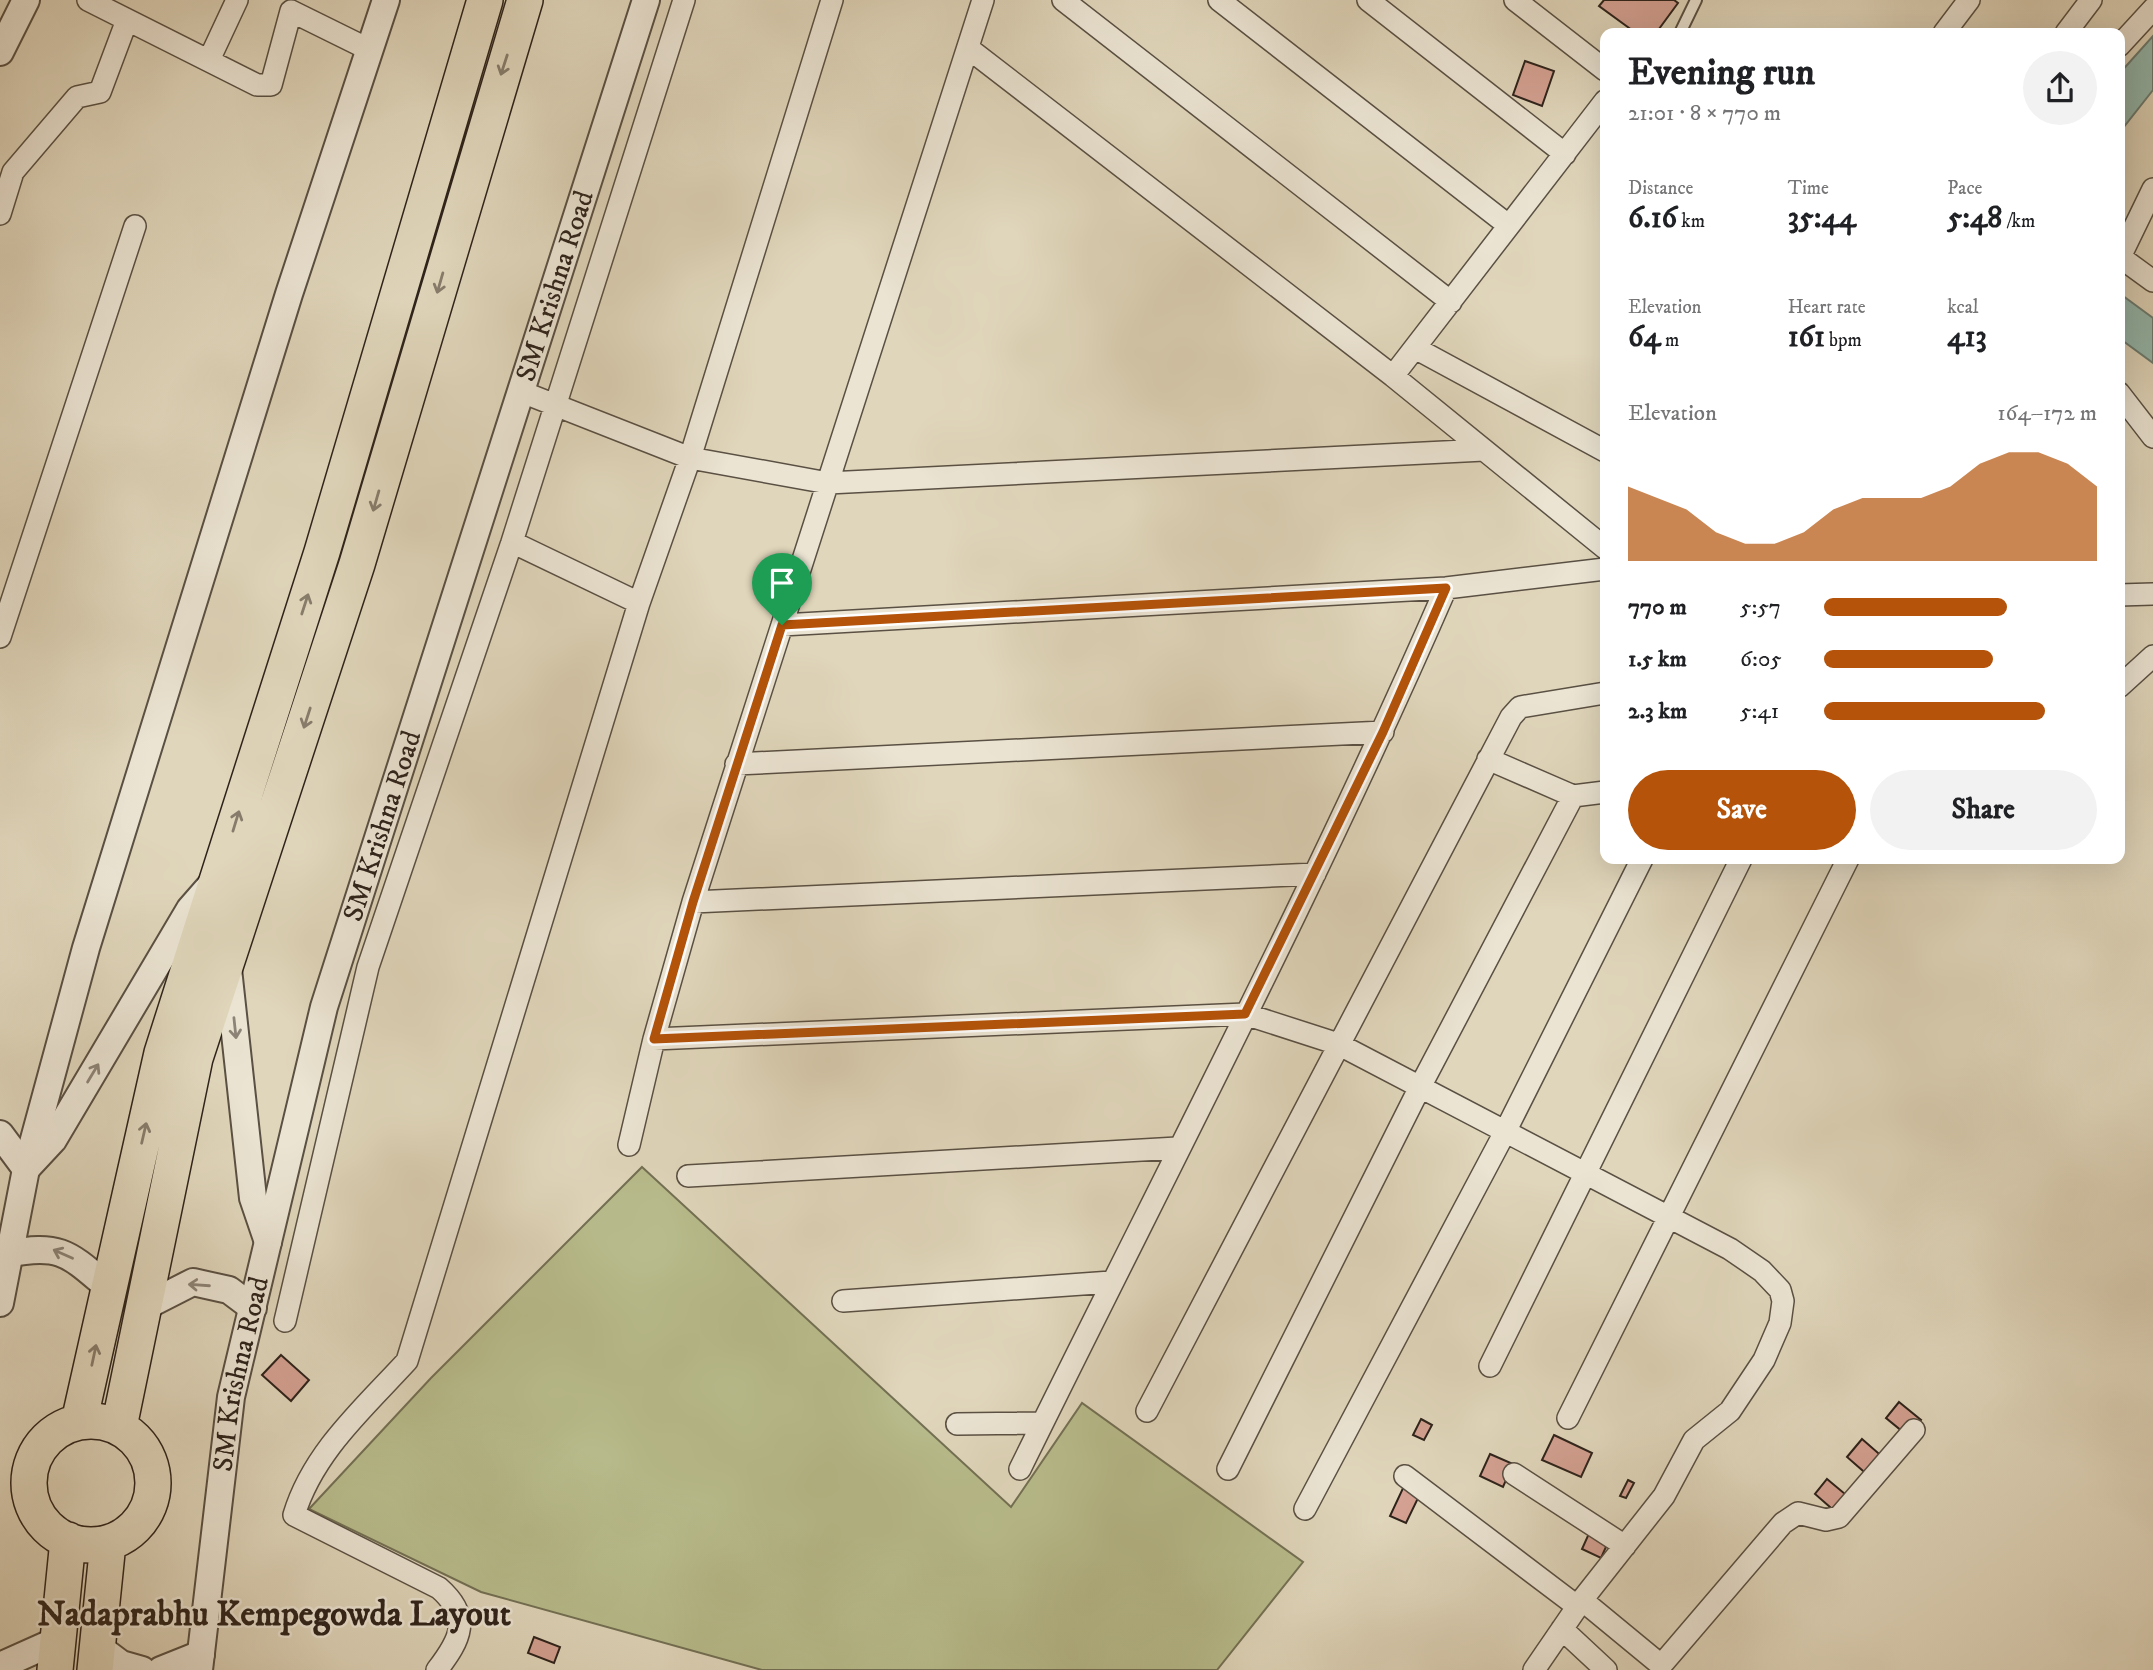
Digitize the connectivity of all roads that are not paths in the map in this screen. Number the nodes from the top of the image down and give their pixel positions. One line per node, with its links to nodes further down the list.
1 (26, 0): 26 (street)
2 (88, 0): 19 (street)
3 (237, 0): 27 (street)
4 (386, 0): 25 (street)
5 (485, 0): 71 (highway, one-way to 5)
6 (525, 0): 73 (highway, one-way to 73)
7 (646, 0): 41 (street, SM Krishna Road)
8 (684, 0): 43 (street)
9 (832, 0): 47 (street)
10 (983, 0): 24 (street)
11 (1063, 0): 38 (street)
12 (1219, 0): 33 (street)
13 (1368, 0): 30 (street)
14 (1515, 0): 28 (street)
15 (1696, 0): 20 (lane)
16 (1969, 0): 21 (street)
17 (2091, 0): 22 (street)
18 (2153, 9): 23 (street)
19 (127, 20): 27 (street); 32 (street)
20 (1682, 28)
21 (1948, 28)
22 (2070, 28)
23 (2125, 39)
24 (968, 48): 40 (street); 48 (street)
25 (370, 50): 27 (street); 82 (street)
26 (0, 52)
27 (209, 60)
28 (1600, 66)
29 (1600, 108): 30 (street)
30 (1565, 153): 33 (street)
31 (2153, 189): 35 (street)
32 (0, 214)
33 (1508, 225): 38 (street)
34 (135, 226): 55 (street)
35 (2125, 247)
36 (2125, 261): 37 (street)
37 (2153, 281)
38 (1451, 302): 39 (street)
39 (1415, 348): 40 (street); 45 (street)
40 (1393, 376): 46 (street)
41 (522, 392): 43 (street); 86 (street, SM Krishna Road)
42 (2125, 401): 44 (street)
43 (555, 404): 47 (street); 49 (street)
44 (2153, 437)
45 (1600, 448)
46 (1484, 450): 48 (street); 50 (street)
47 (690, 458): 48 (street); 56 (street)
48 (828, 483): 57 (street)
49 (512, 542): 56 (street); 94 (street)
50 (1600, 544)
51 (1600, 570): 52 (street)
52 (1446, 588): 57 (street); 62 (street)
53 (2153, 594): 54 (street)
54 (2125, 595)
55 (6, 599): 58 (street)
56 (639, 603): 119 (street)
57 (782, 625): 64 (street)
58 (0, 637)
59 (2153, 656): 60 (street)
60 (2125, 682)
61 (1600, 694): 63 (street)
62 (1383, 732): 64 (street); 70 (street)
63 (1488, 760): 66 (street); 76 (street)
64 (736, 764): 72 (street)
65 (1600, 793): 66 (street)
66 (1573, 796): 77 (street)
67 (1639, 864): 78 (street)
68 (1739, 864): 83 (street)
69 (1846, 864): 85 (street)
70 (1315, 874): 72 (street); 74 (street)
71 (220, 875): 82 (street, one-way to 71); 89 (highway, one-way to 71)
72 (693, 902): 75 (street)
73 (227, 961): 86 (street, one-way to 86); 92 (highway)
74 (1245, 1014): 75 (street); 76 (street); 81 (street)
75 (654, 1039): 80 (street)
76 (1338, 1044): 77 (street); 96 (street)
77 (1420, 1087): 78 (street); 104 (street)
78 (1505, 1132): 83 (street); 107 (street)
79 (0, 1134): 82 (street)
80 (629, 1145)
81 (1177, 1148): 84 (street); 88 (street)
82 (26, 1169): 87 (street)
83 (1587, 1175): 85 (street); 95 (street)
84 (688, 1176)
85 (1670, 1218): 97 (street); 110 (street)
86 (268, 1243): 93 (street, SM Krishna Road)
87 (7, 1254): 89 (street, one-way to 87); 91 (street)
88 (1111, 1282): 90 (street); 99 (street)
89 (109, 1288): 98 (highway, one-way to 89)
90 (843, 1301)
91 (0, 1303)
92 (144, 1307): 93 (street, one-way to 92); 101 (highway)
93 (253, 1308): 115 (street, SM Krishna Road)
94 (285, 1321)
95 (1489, 1366)
96 (1147, 1411)
97 (1568, 1418)
98 (79, 1422): 101 (highway); 108 (highway)
99 (1042, 1423): 100 (street); 103 (street)
100 (957, 1424)
101 (120, 1427): 109 (highway)
102 (1914, 1430): 111 (street)
103 (1020, 1469)
104 (1228, 1469)
105 (1514, 1474): 110 (street)
106 (1405, 1476): 111 (street)
107 (1305, 1509)
108 (68, 1540): 109 (highway); 113 (highway)
109 (108, 1543): 114 (highway)
110 (1625, 1546): 111 (street)
111 (1580, 1603): 112 (street)
112 (1562, 1629): 120 (street); 121 (street)
113 (57, 1655): 116 (street)
114 (96, 1658): 117 (street)
115 (200, 1662): 118 (street)
116 (0, 1666)
117 (142, 1670)
118 (161, 1670)
119 (437, 1670)
120 (1535, 1670)
121 (1606, 1670)

